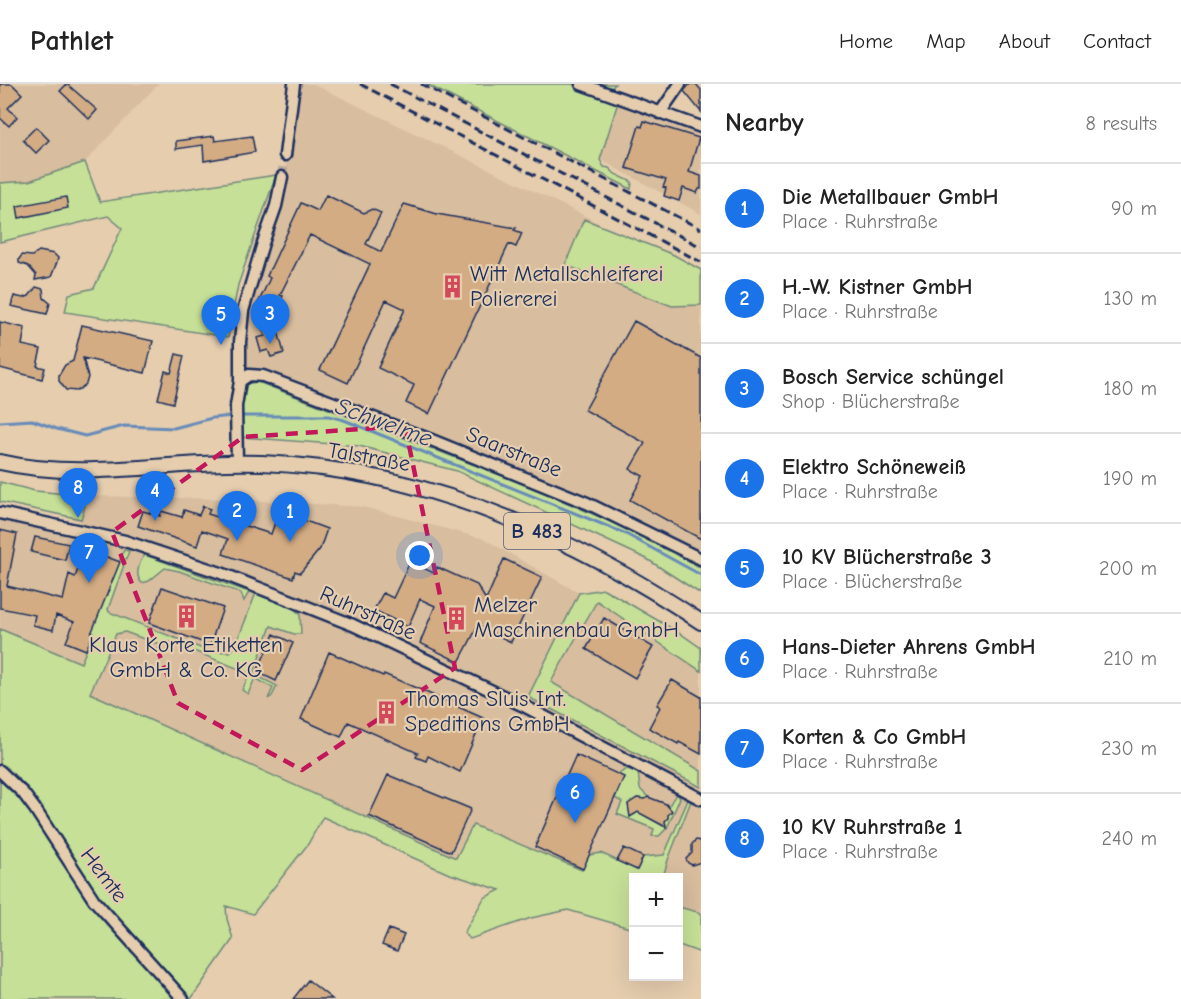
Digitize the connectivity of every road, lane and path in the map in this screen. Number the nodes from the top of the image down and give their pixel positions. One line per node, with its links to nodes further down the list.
1 (294, 84): 6 (street)
2 (582, 84): 4 (street)
3 (679, 86): 4 (street)
4 (660, 113): 5 (street)
5 (701, 127)
6 (285, 155)
7 (282, 177): 8 (street)
8 (240, 381): 10 (street); 12 (street, Saarstraße)
9 (0, 462): 10 (main road, Talstraße / B 483)
10 (237, 463): 13 (main road, Talstraße / B 483)
11 (0, 513): 15 (street, Ruhrstraße)
12 (701, 559)
13 (701, 622)
14 (0, 771): 16 (street, Hemte)
15 (701, 799)
16 (183, 999)

